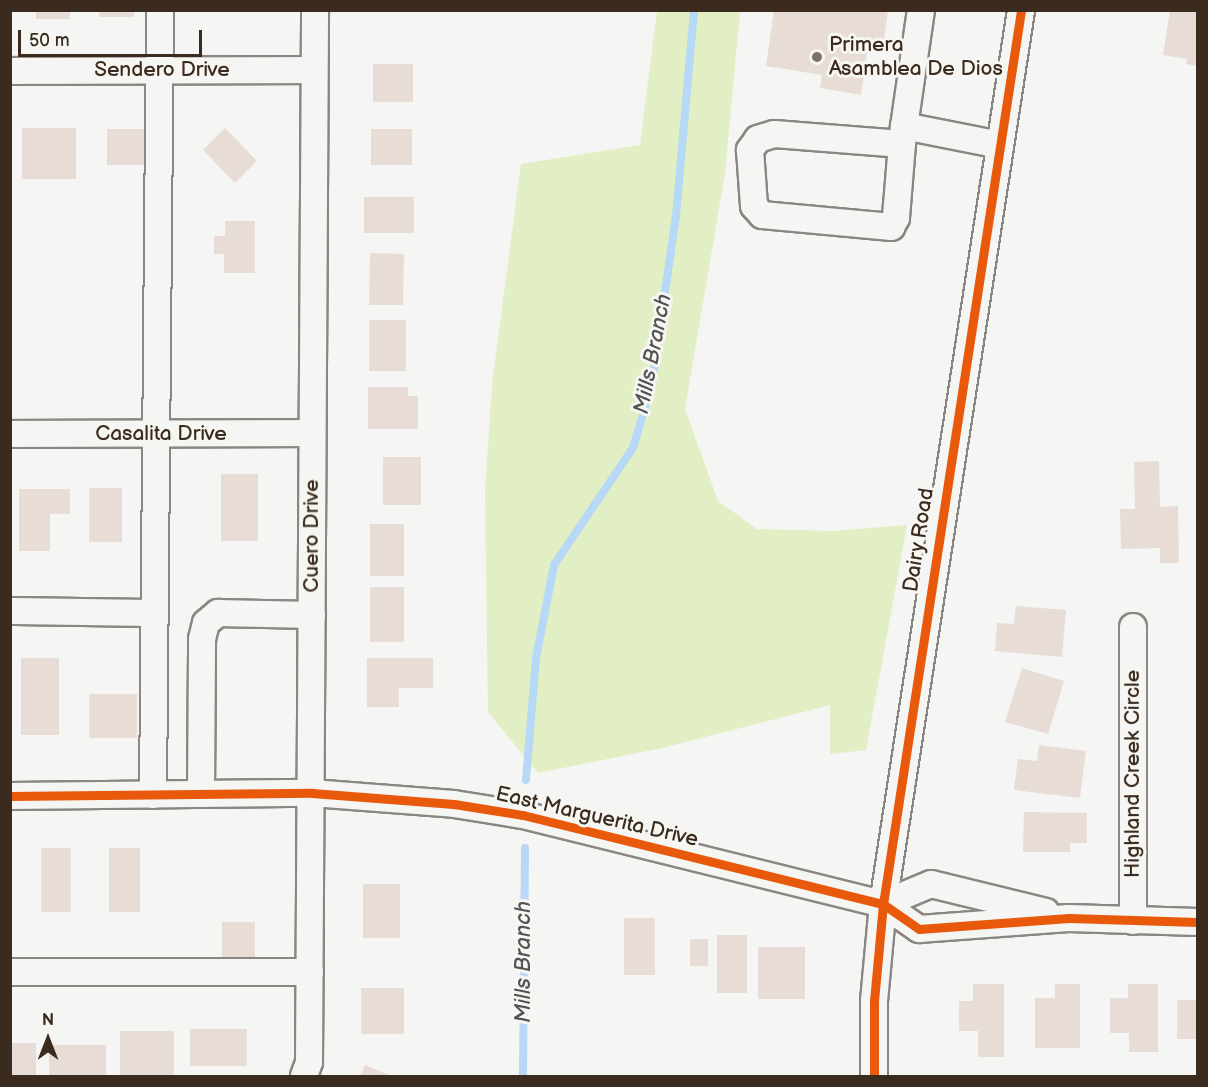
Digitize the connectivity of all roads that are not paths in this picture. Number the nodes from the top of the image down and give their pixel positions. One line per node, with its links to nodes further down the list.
1 (160, 10): 5 (street)
2 (315, 10): 6 (street, Cuero Drive)
3 (921, 10): 8 (street)
4 (1021, 10): 9 (street, Dairy Road)
5 (159, 70): 6 (street, Sendero Drive); 7 (street, Sendero Drive); 12 (street)
6 (314, 70): 10 (street, Cuero Drive)
7 (10, 71)
8 (903, 135): 8 (street); 9 (street)
9 (1000, 146): 21 (street, Dairy Road)
10 (312, 433): 12 (street, Casalita Drive); 15 (street, Cuero Drive)
11 (10, 434): 12 (street, Casalita Drive)
12 (156, 434): 14 (street)
13 (10, 611): 14 (street)
14 (154, 613): 19 (street)
15 (312, 615): 17 (street, Cuero Drive); 18 (street)
16 (1133, 627): 23 (street, Highland Creek Circle)
17 (312, 793): 18 (street, East Marguerita Drive); 21 (street, East Marguerita Drive); 26 (street, Cuero Drive)
18 (201, 794): 19 (street, East Marguerita Drive)
19 (153, 795): 20 (street, East Marguerita Drive)
20 (10, 796)
21 (883, 904): 22 (street); 22 (street); 28 (street, Dairy Road)
22 (1069, 918): 23 (street)
23 (1133, 921): 24 (street)
24 (1197, 921)
25 (10, 972): 26 (street)
26 (310, 972): 27 (street, Cuero Drive)
27 (307, 1069)
28 (874, 1077)

